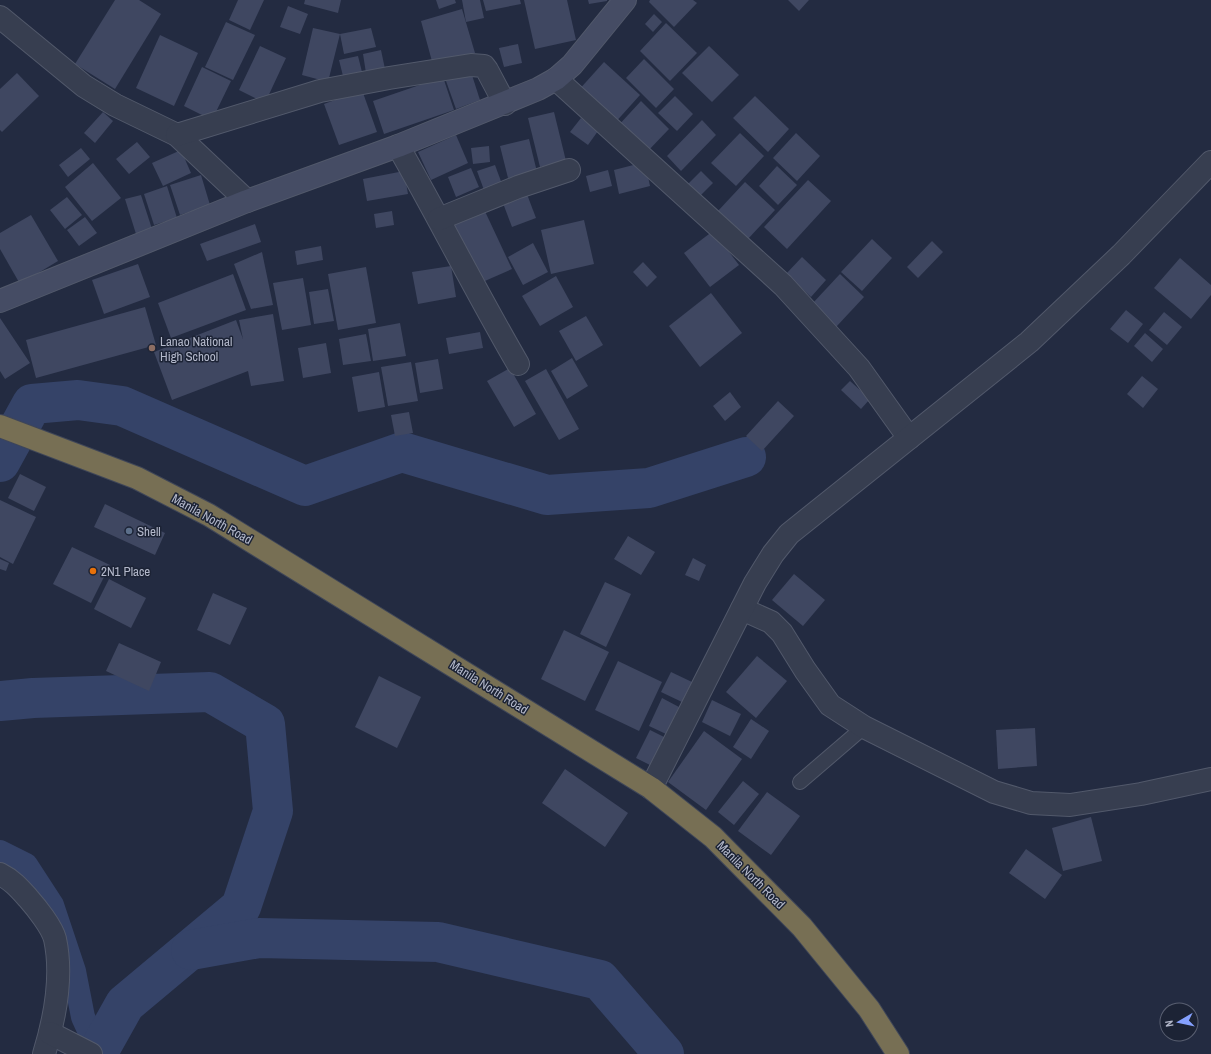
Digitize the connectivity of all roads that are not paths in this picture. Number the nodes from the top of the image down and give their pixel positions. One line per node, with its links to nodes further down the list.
1 (625, 0): 3 (street)
2 (0, 17): 5 (street)
3 (556, 79): 4 (street); 14 (street)
4 (505, 104): 5 (street); 6 (street)
5 (178, 135): 9 (street)
6 (398, 146): 9 (street); 10 (street)
7 (1211, 162): 14 (street)
8 (569, 170): 10 (street)
9 (247, 201): 11 (street)
10 (439, 219): 12 (street)
11 (0, 301)
12 (518, 364)
13 (0, 426): 19 (highway, Manila North Road)
14 (909, 438): 15 (street)
15 (742, 609): 16 (street); 19 (street)
16 (864, 727): 17 (street); 18 (lane)
17 (1211, 779)
18 (800, 782)
19 (650, 788): 24 (highway, Manila North Road)
20 (0, 874): 21 (street)
21 (50, 1033): 22 (street); 23 (street)
22 (90, 1053)
23 (44, 1054)
24 (898, 1054)

